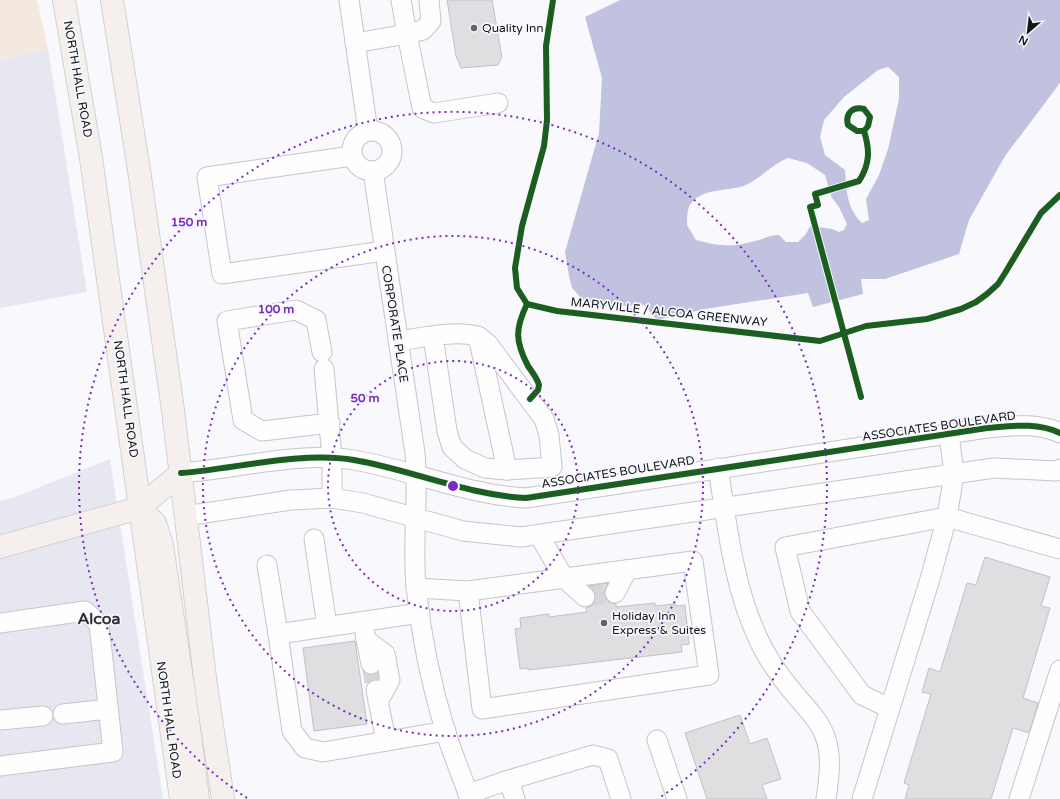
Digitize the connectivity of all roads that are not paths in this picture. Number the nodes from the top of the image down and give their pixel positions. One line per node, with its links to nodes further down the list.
1 (64, 0): 27 (main road, NORTH HALL ROAD)
2 (112, 0): 23 (main road)
3 (349, 0): 7 (street)
4 (401, 0): 6 (street)
5 (429, 0): 6 (street)
6 (407, 34): 7 (street); 8 (street)
7 (355, 43): 9 (street)
8 (498, 103)
9 (368, 131): 10 (street); 11 (street)
10 (352, 156): 11 (street); 12 (street)
11 (373, 171): 12 (street, CORPORATE PLACE)
12 (384, 251): 15 (street, CORPORATE PLACE)
13 (433, 336): 14 (street); 15 (street); 22 (street)
14 (478, 336): 22 (street); 22 (street)
15 (398, 341): 25 (street, CORPORATE PLACE)
16 (330, 423): 16 (street); 19 (street)
17 (1060, 433): 18 (street, ASSOCIATES BOULEVARD)
18 (949, 434): 20 (street, ASSOCIATES BOULEVARD); 24 (street)
19 (332, 458): 23 (street, ASSOCIATES BOULEVARD); 25 (street, ASSOCIATES BOULEVARD); 26 (street)
20 (718, 468): 25 (street, ASSOCIATES BOULEVARD); 28 (street)
21 (1060, 469): 24 (street)
22 (507, 470)
23 (181, 474): 27 (main road); 29 (main road)
24 (954, 474): 28 (street); 31 (street)
25 (417, 476): 30 (street, CORPORATE PLACE)
26 (332, 498): 29 (street); 30 (street)
27 (139, 508): 29 (main road); 34 (main road); 61 (main road, NORTH HALL ROAD); 62 (main road)
28 (724, 508): 32 (street); 67 (street)
29 (185, 516): 63 (main road)
30 (415, 517): 32 (street); 39 (street, CORPORATE PLACE)
31 (947, 517): 35 (street); 50 (street); 50 (street)
32 (539, 535): 38 (street)
33 (314, 539): 45 (street)
34 (0, 547)
35 (1060, 549)
36 (267, 565): 47 (street)
37 (627, 570): 38 (street); 40 (street); 41 (street)
38 (564, 578): 40 (street); 42 (street)
39 (416, 588): 40 (street); 43 (street, CORPORATE PLACE)
40 (468, 591)
41 (615, 593)
42 (585, 597)
43 (420, 613): 46 (street); 55 (street, CORPORATE PLACE)
44 (0, 623): 51 (street)
45 (327, 626): 46 (street); 47 (street)
46 (364, 631): 49 (street); 49 (street)
47 (278, 634): 57 (street)
48 (1060, 670): 69 (street)
49 (378, 702): 57 (street)
50 (889, 708): 68 (street)
51 (108, 709): 52 (street); 58 (street)
52 (63, 714)
53 (43, 716): 54 (street)
54 (0, 720)
55 (446, 731): 57 (street); 60 (street, CORPORATE PLACE)
56 (657, 740): 66 (street)
57 (386, 741)
58 (0, 766)
59 (509, 780): 60 (street); 64 (street); 65 (street)
60 (469, 796)
61 (181, 799)
62 (198, 799)
63 (223, 799)
64 (515, 799)
65 (621, 799)
66 (677, 799)
67 (826, 799)
68 (862, 799)
69 (1019, 799)

